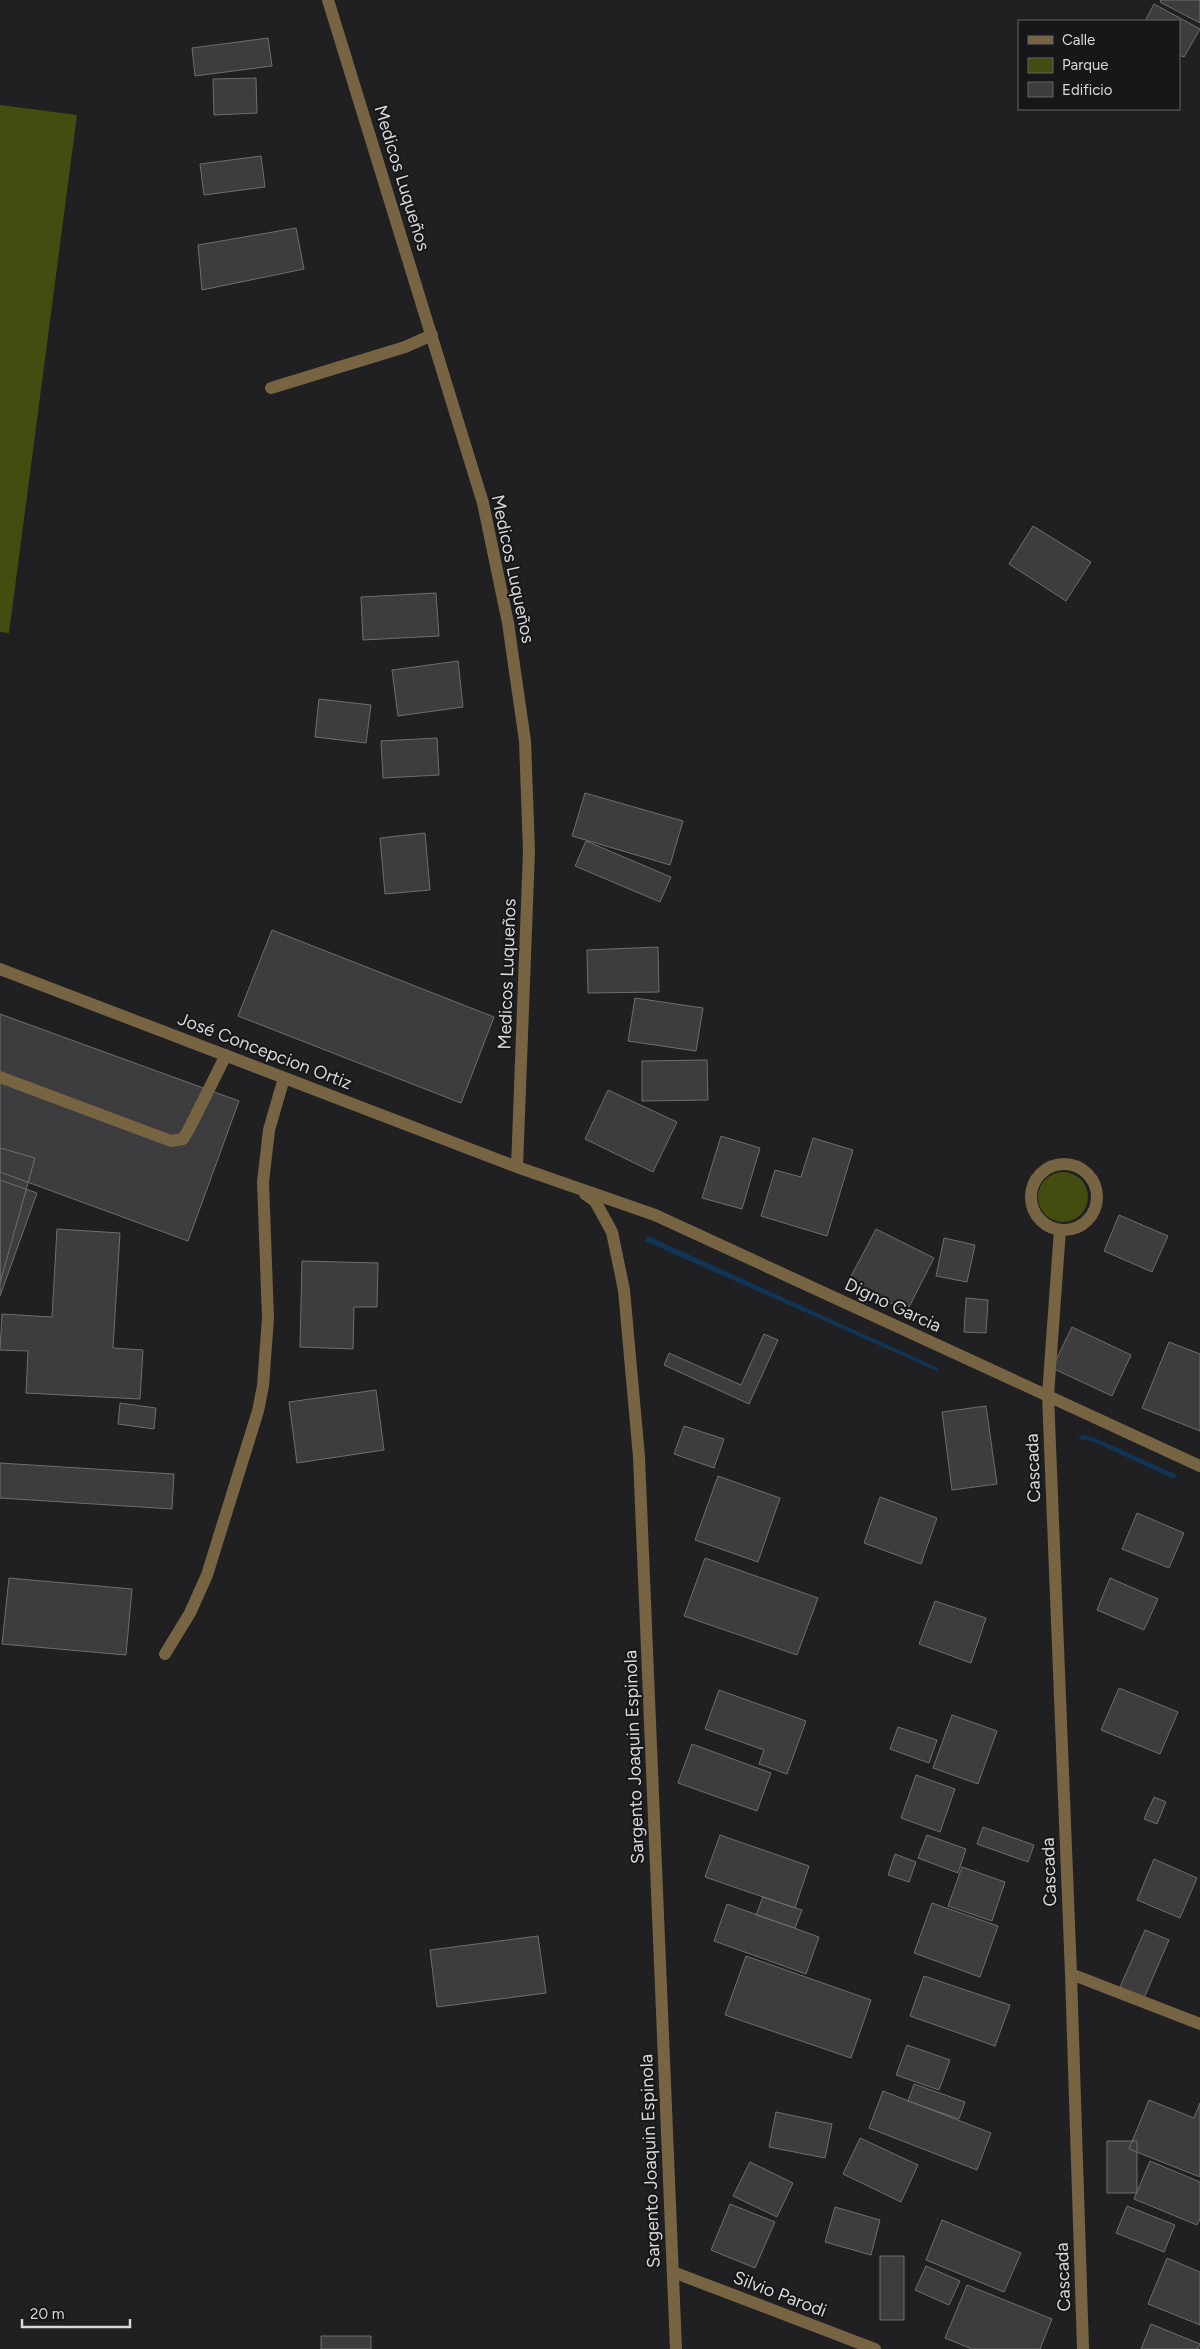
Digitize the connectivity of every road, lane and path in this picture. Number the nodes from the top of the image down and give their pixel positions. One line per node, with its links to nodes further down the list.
1 (328, 0): 2 (street, Medicos Luqueños)
2 (432, 336): 3 (street); 8 (street, Medicos Luqueños)
3 (271, 388)
4 (0, 969): 5 (street, José Concepcion Ortiz)
5 (226, 1056): 6 (street); 7 (street, José Concepcion Ortiz)
6 (0, 1077)
7 (284, 1078): 8 (street, José Concepcion Ortiz); 13 (street)
8 (517, 1166): 9 (street, José Concepcion Ortiz)
9 (568, 1184): 11 (street, Digno Garcia); 16 (street, Sargento Joaquin Espinola)
10 (1060, 1230): 10 (street); 11 (street, Cascada)
11 (1048, 1395): 12 (street, Digno Garcia); 14 (street, Cascada)
12 (1200, 1466)
13 (165, 1654)
14 (1071, 1974): 15 (street); 19 (street, Cascada)
15 (1200, 2024)
16 (672, 2272): 17 (street, Sargento Joaquin Espinola); 18 (street, Silvio Parodi)
17 (676, 2349)
18 (875, 2349)
19 (1083, 2349)

